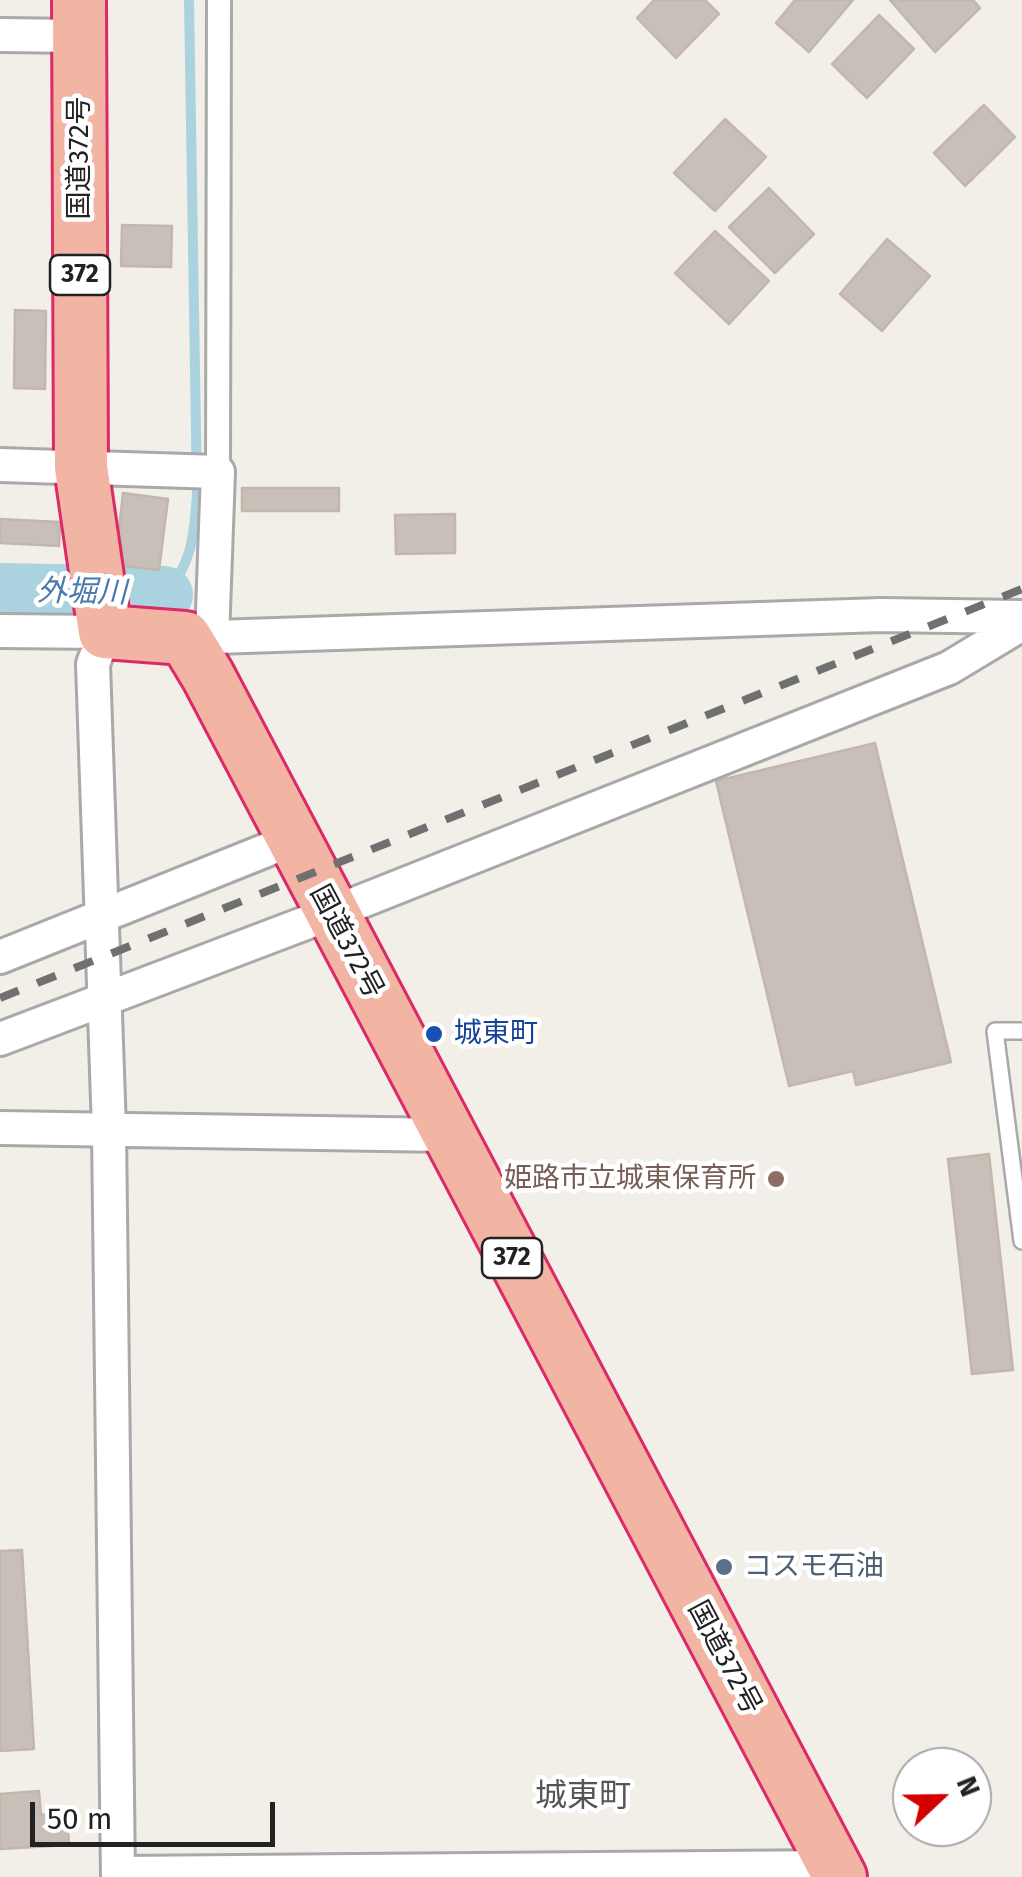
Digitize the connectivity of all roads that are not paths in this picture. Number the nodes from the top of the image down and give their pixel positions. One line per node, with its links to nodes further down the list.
1 (219, 0): 6 (street)
2 (79, 18): 3 (street); 5 (highway, 国道372号 / 372)
3 (0, 34)
4 (0, 465): 5 (street)
5 (80, 467): 6 (street); 7 (highway, 国道372号 / 372)
6 (218, 472): 10 (street)
7 (103, 618): 9 (street); 10 (highway); 13 (street)
8 (1022, 621): 10 (street); 12 (street)
9 (0, 631)
10 (198, 638): 11 (highway, 国道372号 / 372)
11 (294, 839): 12 (highway, 国道372号 / 372); 13 (street)
12 (332, 913): 15 (street); 20 (highway, 国道372号 / 372)
13 (101, 916): 14 (street); 15 (street)
14 (0, 958)
15 (104, 998): 17 (street); 19 (street)
16 (1022, 1031): 21 (lane)
17 (0, 1039)
18 (0, 1128): 19 (street)
19 (109, 1130): 20 (street); 23 (street)
20 (447, 1135): 22 (highway, 国道372号 / 372)
21 (1022, 1241)
22 (838, 1872): 23 (street)
23 (118, 1875)

